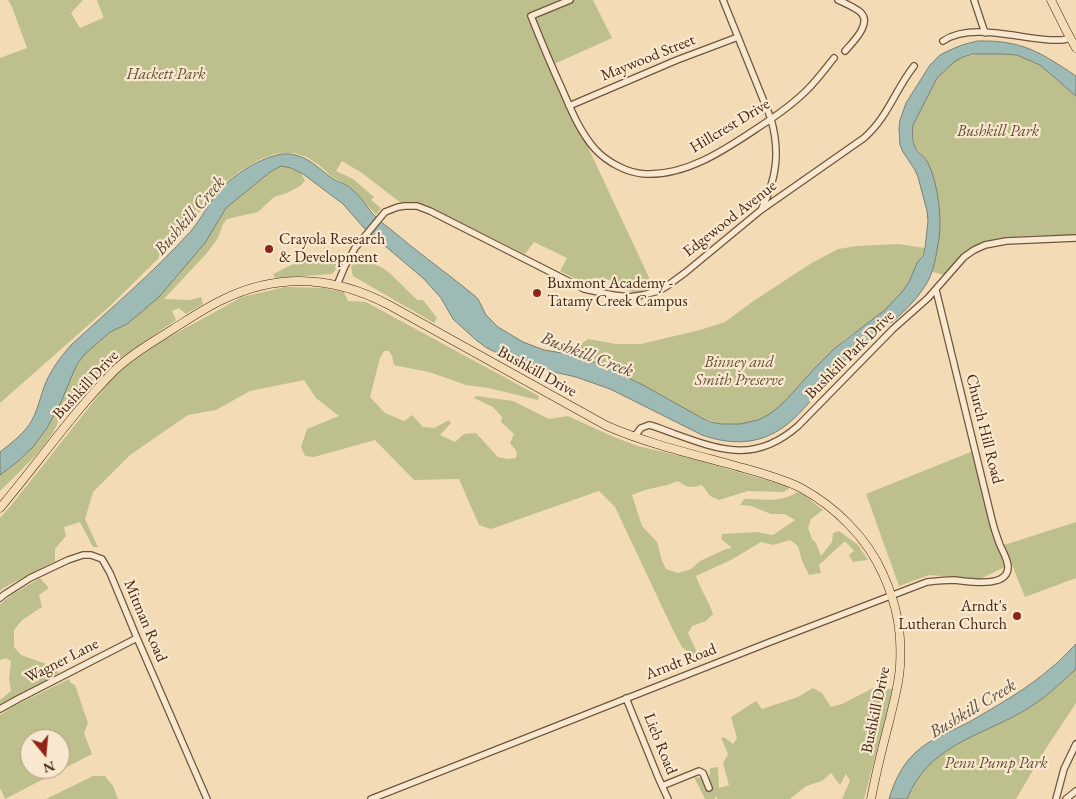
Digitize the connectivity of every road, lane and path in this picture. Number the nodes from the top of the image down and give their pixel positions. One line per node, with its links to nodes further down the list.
1 (570, 0): 14 (street, Hillcrest Drive)
2 (723, 0): 7 (street)
3 (838, 0): 11 (street)
4 (974, 0): 6 (street)
5 (1052, 0): 8 (main road)
6 (985, 33): 8 (street); 9 (street)
7 (738, 37): 14 (street, Maywood Street); 15 (street)
8 (1070, 38): 10 (main road)
9 (944, 41)
10 (1076, 48)
11 (845, 51)
12 (834, 58): 15 (street, Hillcrest Drive)
13 (914, 66): 16 (street, Edgewood Avenue)
14 (569, 106): 15 (street, Hillcrest Drive)
15 (771, 119): 16 (street)
16 (761, 210): 18 (street, Edgewood Avenue)
17 (1076, 238): 19 (street, Bushkill Park Drive)
18 (338, 285): 20 (main road, Bushkill Drive); 21 (main road, Bushkill Drive)
19 (936, 290): 20 (street, Bushkill Park Drive); 22 (street, Church Hill Road)
20 (634, 437): 23 (main road, Bushkill Drive)
21 (0, 508)
22 (1006, 574): 23 (street, Arndt Road)
23 (892, 596): 26 (street, Arndt Road); 35 (main road, Bushkill Drive)
24 (0, 598): 25 (street, Mitman Road)
25 (137, 638): 27 (street, Wagner Lane); 32 (street, Mitman Road)
26 (626, 698): 29 (street, Lieb Road); 33 (street, Arndt Road)
27 (0, 709)
28 (1076, 744): 36 (street)
29 (662, 786): 30 (street); 34 (street, Lieb Road)
30 (709, 788)
31 (1076, 791): 37 (street)
32 (207, 799)
33 (371, 799)
34 (668, 799)
35 (871, 799)
36 (1056, 799)
37 (1066, 799)

